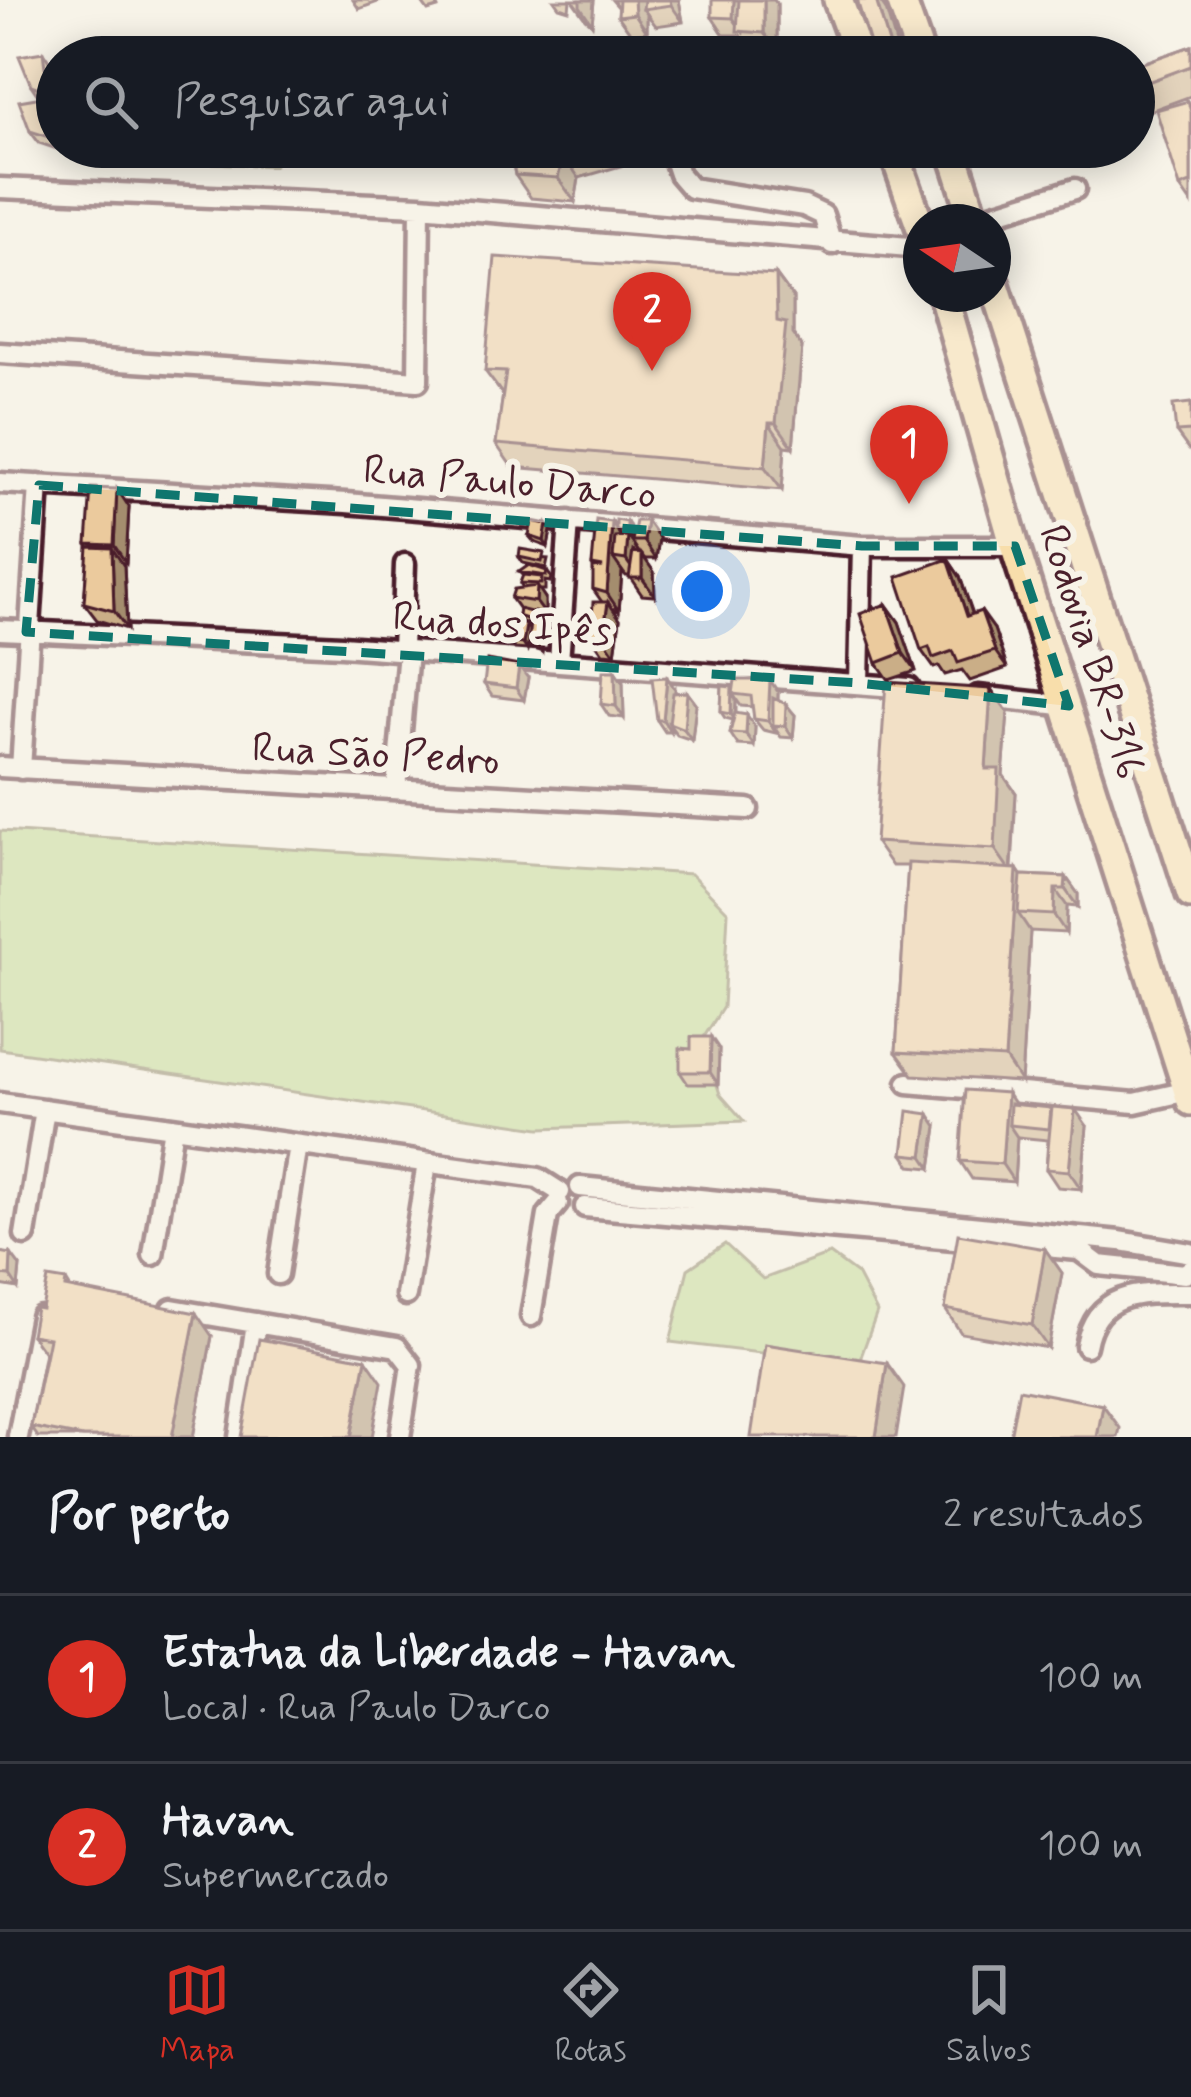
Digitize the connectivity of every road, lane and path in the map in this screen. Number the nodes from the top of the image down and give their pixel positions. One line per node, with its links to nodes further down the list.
1 (838, 0): 3 (highway)
2 (902, 0): 4 (highway)
3 (851, 36)
4 (913, 36)
5 (677, 168): 14 (street)
6 (900, 168): 10 (highway)
7 (958, 168): 11 (highway)
8 (0, 188): 12 (street)
9 (1075, 189): 13 (street)
10 (912, 204)
11 (969, 204)
12 (420, 206): 14 (street); 18 (street)
13 (1011, 209)
14 (832, 244): 15 (street)
15 (903, 247)
16 (948, 312): 23 (highway, Rodovia BR-316)
17 (1004, 312): 37 (highway, Rodovia BR-316)
18 (0, 353)
19 (0, 483): 20 (street, Rua Paulo Darco)
20 (39, 485): 21 (street, Rua Paulo Darco); 26 (street)
21 (568, 521): 22 (street, Rua Paulo Darco); 28 (street)
22 (862, 546): 23 (street, Rua Paulo Darco); 29 (street)
23 (1015, 546): 32 (highway, Rodovia BR-316)
24 (405, 564): 27 (street)
25 (0, 630): 26 (street, Rua dos Ipês)
26 (26, 632): 27 (street, Rua dos Ipês); 34 (street)
27 (405, 651): 28 (street, Rua dos Ipês); 35 (street)
28 (560, 662): 29 (street, Rua dos Ipês)
29 (859, 683): 30 (street, Rua dos Ipês)
30 (929, 691)
31 (952, 693): 32 (street)
32 (1069, 706): 39 (highway, Rodovia BR-316)
33 (0, 767): 34 (street, Rua São Pedro)
34 (21, 769): 35 (street, Rua São Pedro)
35 (396, 789): 36 (street, Rua São Pedro)
36 (748, 809)
37 (1191, 895)
38 (908, 1083): 39 (street)
39 (1190, 1096)
40 (0, 1102): 41 (street)
41 (45, 1109): 42 (street); 46 (street)
42 (173, 1127): 43 (street); 50 (street)
43 (298, 1144): 44 (street); 53 (street)
44 (427, 1162): 45 (street); 55 (street)
45 (566, 1194): 47 (street); 47 (street); 58 (street)
46 (26, 1234)
47 (1079, 1244): 48 (street); 52 (street)
48 (1156, 1246): 49 (street); 52 (street)
49 (1191, 1253)
50 (153, 1255)
51 (1191, 1269): 52 (street)
52 (1152, 1271)
53 (278, 1274)
54 (1191, 1293): 60 (street)
55 (406, 1294)
56 (52, 1301): 61 (street)
57 (142, 1305): 59 (street)
58 (531, 1316)
59 (256, 1322): 62 (street); 63 (street)
60 (1087, 1346)
61 (18, 1437)
62 (239, 1437)
63 (400, 1437)

